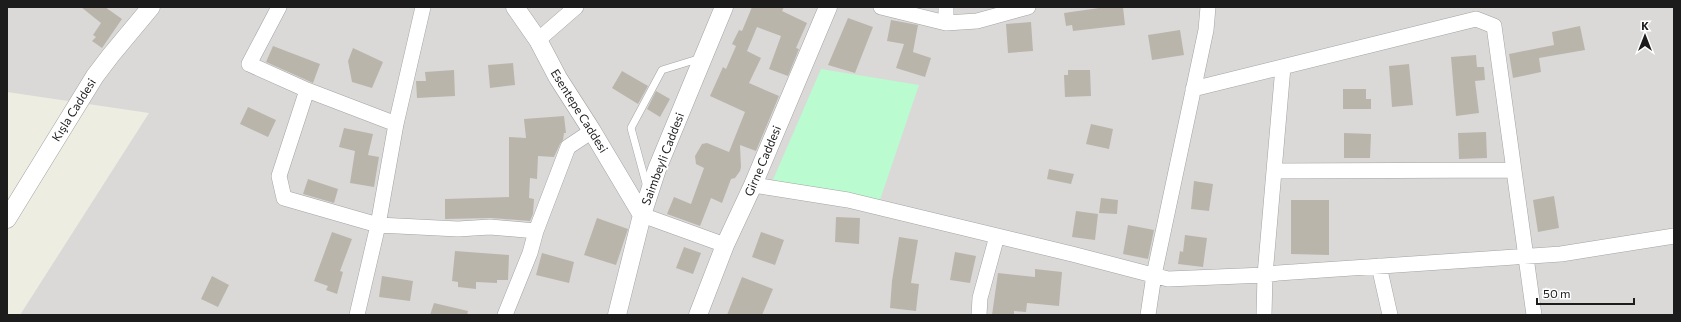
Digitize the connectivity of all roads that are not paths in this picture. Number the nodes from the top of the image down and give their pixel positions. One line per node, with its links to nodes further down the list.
1 (151, 7): 25 (street, Kışla Caddesi)
2 (279, 7): 17 (street)
3 (423, 7): 18 (street)
4 (515, 7): 13 (street, Esentepe Caddesi)
5 (576, 7): 13 (street)
6 (724, 7): 14 (street, Saimbeyli Caddesi)
7 (828, 7): 22 (street, Girne Caddesi)
8 (881, 7): 12 (street)
9 (946, 7): 12 (street)
10 (1028, 7): 12 (street)
11 (1208, 7): 16 (street)
12 (946, 24)
13 (538, 40): 19 (street, Esentepe Caddesi)
14 (703, 57): 23 (street, Saimbeyli Caddesi); 23 (lane)
15 (1283, 67): 16 (street); 20 (street); 21 (street)
16 (1193, 89): 33 (street)
17 (307, 90): 18 (street); 26 (street)
18 (396, 124): 26 (street)
19 (592, 131): 24 (street, Esentepe Caddesi); 27 (street)
20 (1514, 170): 21 (street); 31 (street)
21 (1274, 171): 34 (street)
22 (753, 185): 28 (street); 30 (street, Girne Caddesi)
23 (649, 194): 24 (street, Saimbeyli Caddesi)
24 (642, 216): 30 (street); 37 (street, Saimbeyli Caddesi)
25 (7, 219)
26 (378, 225): 27 (street); 35 (street)
27 (536, 230): 36 (street)
28 (997, 236): 33 (street); 39 (street)
29 (1674, 236): 31 (street)
30 (725, 245): 38 (street, Girne Caddesi)
31 (1527, 256): 32 (street); 43 (street)
32 (1380, 266): 34 (street); 42 (street)
33 (1154, 275): 34 (street); 40 (street)
34 (1265, 275): 41 (street)
35 (357, 315)
36 (505, 315)
37 (617, 315)
38 (698, 315)
39 (979, 315)
40 (1148, 315)
41 (1264, 315)
42 (1390, 315)
43 (1534, 315)

